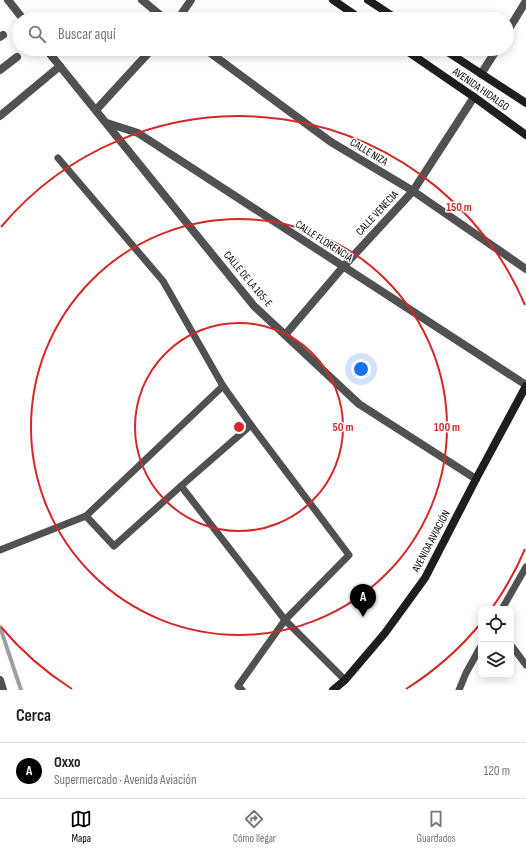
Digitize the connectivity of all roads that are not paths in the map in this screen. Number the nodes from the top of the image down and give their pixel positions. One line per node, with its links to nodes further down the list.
1 (8, 0): 7 (street)
2 (142, 0): 8 (street)
3 (191, 0): 9 (street)
4 (333, 0): 10 (main road)
5 (368, 0): 11 (main road)
6 (526, 1): 12 (street)
7 (17, 12)
8 (157, 12)
9 (183, 12)
10 (351, 12)
11 (386, 12)
12 (514, 21)
13 (52, 56): 20 (street, CALLE DE LA 105-E)
14 (146, 56): 25 (street)
15 (214, 56): 30 (street, CALLE NIZA)
16 (414, 56): 23 (main road, AVENIDA HIDALGO)
17 (454, 56): 22 (main road, AVENIDA HIDALGO)
18 (493, 56): 22 (street)
19 (17, 57): 21 (street)
20 (60, 66): 25 (street, CALLE DE LA 105-E); 26 (street)
21 (0, 70)
22 (481, 74): 24 (main road, AVENIDA HIDALGO)
23 (474, 97): 28 (main road, AVENIDA HIDALGO); 30 (street, CALLE VENECIA)
24 (526, 103)
25 (96, 110): 27 (street, CALLE DE LA 105-E)
26 (0, 116)
27 (107, 123): 31 (street, CALLE FLORENCIA); 33 (street, CALLE DE LA 105-E)
28 (526, 135)
29 (58, 158): 34 (lane)
30 (413, 191): 31 (street, CALLE VENECIA); 32 (street, CALLE NIZA)
31 (343, 267): 33 (street, CALLE VENECIA); 35 (street, CALLE FLORENCIA)
32 (526, 269)
33 (285, 335): 37 (street, CALLE DE LA 105-E)
34 (223, 386): 36 (lane); 39 (lane)
35 (526, 386): 37 (main road, AVENIDA AVIACIÓN)
36 (251, 425): 38 (lane); 43 (lane)
37 (476, 479): 48 (main road, AVENIDA AVIACIÓN)
38 (181, 486): 39 (lane); 43 (lane)
39 (86, 516): 40 (lane)
40 (0, 550)
41 (526, 567): 42 (lane)
42 (504, 606)
43 (285, 620): 48 (lane); 50 (lane)
44 (514, 649): 46 (lane)
45 (478, 651): 52 (lane)
46 (526, 665)
47 (0, 680): 49 (street)
48 (345, 680): 51 (main road, AVENIDA AVIACIÓN)
49 (4, 690)
50 (242, 690)
51 (333, 690)
52 (459, 690)

